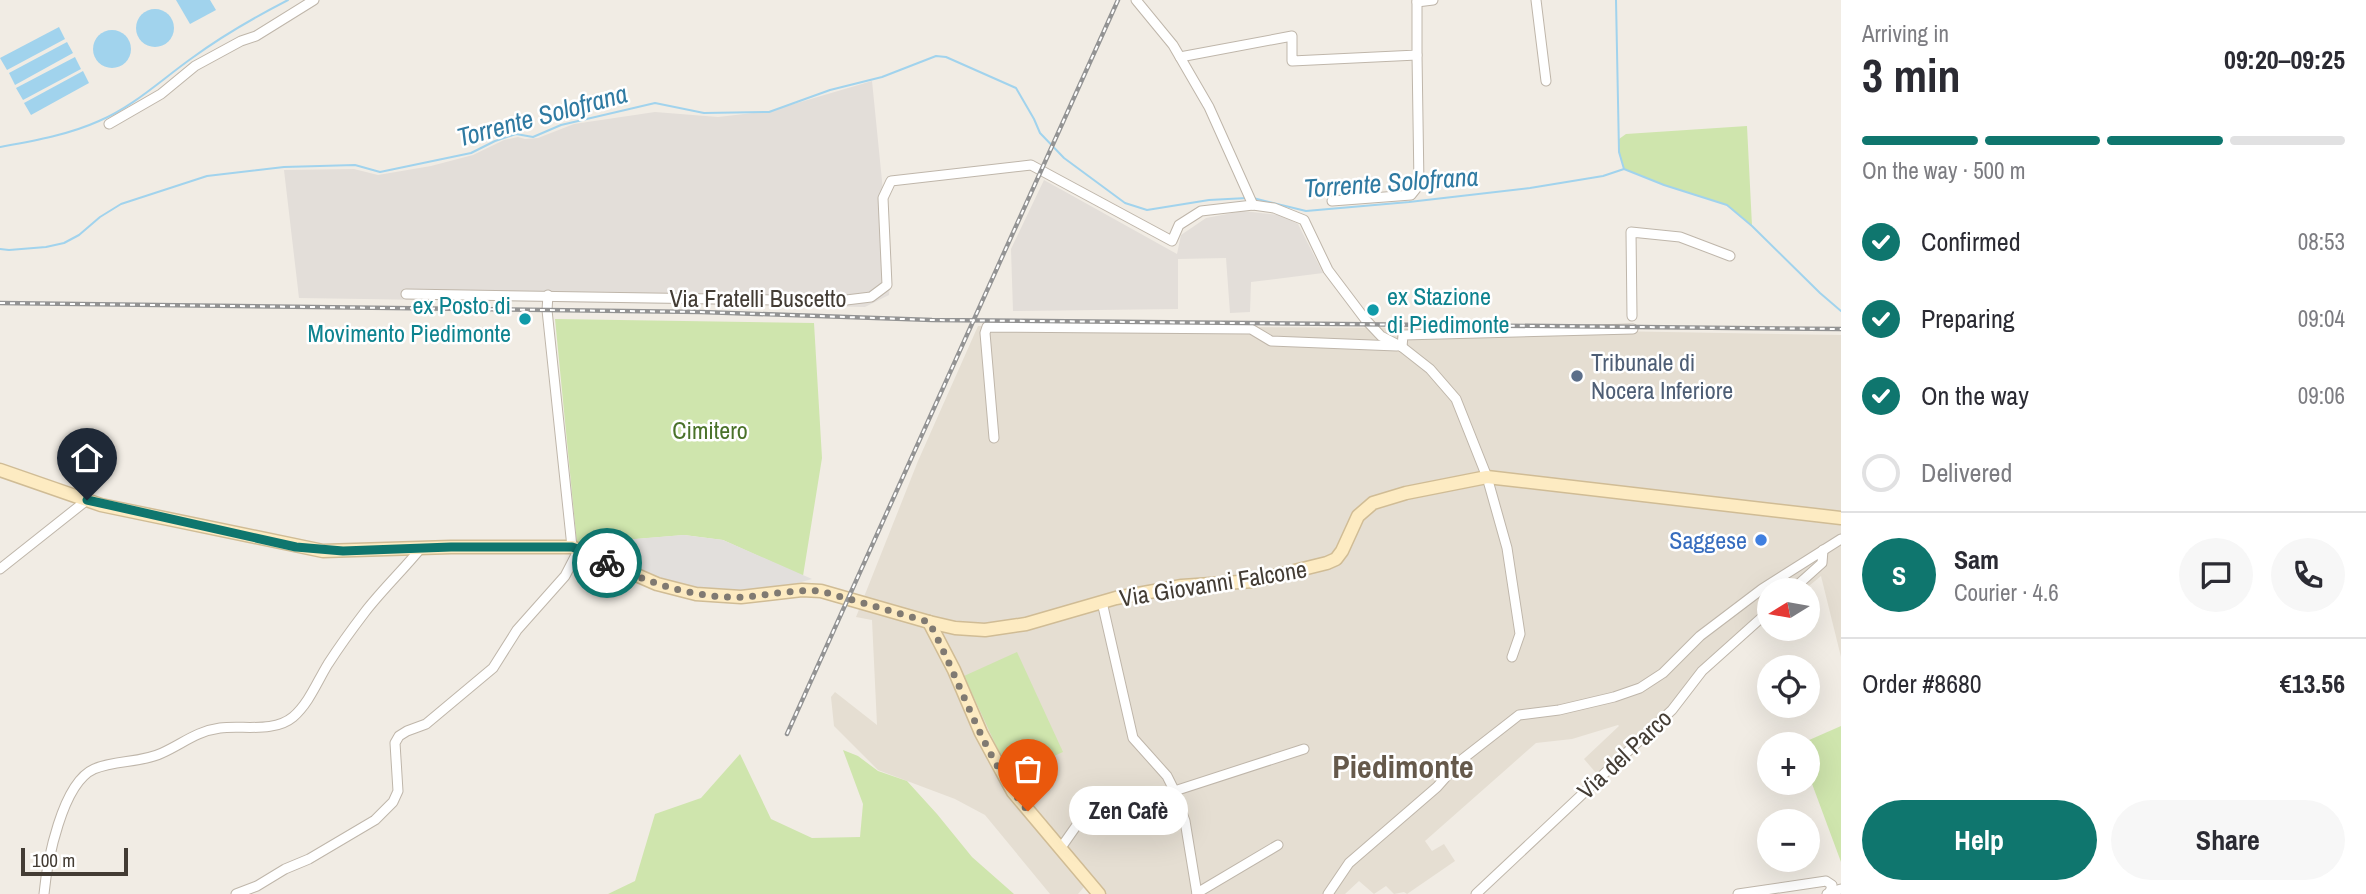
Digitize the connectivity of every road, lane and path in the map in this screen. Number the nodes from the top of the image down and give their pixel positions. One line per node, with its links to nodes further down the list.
1 (314, 0): 9 (street)
2 (1136, 0): 7 (street)
3 (1433, 0): 5 (street)
4 (1536, 0): 8 (street)
5 (1417, 1): 6 (street)
6 (1417, 55): 7 (street); 11 (street)
7 (1180, 57): 10 (street)
8 (1546, 81)
9 (109, 124)
10 (1251, 200): 14 (street, Via Fratelli Buscetto); 17 (street, Via Fratelli Buscetto)
11 (1332, 201)
12 (1730, 256): 15 (street)
13 (406, 294): 14 (street, Via Fratelli Buscetto)
14 (548, 295): 25 (street)
15 (1632, 316)
16 (1633, 329): 17 (street)
17 (1402, 347): 18 (street); 20 (street, Via Fratelli Buscetto)
18 (995, 438)
19 (0, 470): 21 (main road)
20 (1487, 477): 22 (main road, Via Giovanni Falcone); 29 (main road, Via Giovanni Falcone); 34 (street, Via Fratelli Buscetto)
21 (87, 500): 24 (main road); 27 (street)
22 (1841, 518)
23 (1841, 539): 26 (street)
24 (421, 548): 25 (main road); 42 (street)
25 (575, 548): 30 (main road, Via Giovanni Falcone); 43 (street)
26 (1823, 550): 28 (street); 45 (street)
27 (0, 569)
28 (1805, 578)
29 (1102, 602): 32 (main road, Via Giovanni Falcone); 36 (street)
30 (929, 622): 32 (main road, Via Giovanni Falcone); 33 (main road)
31 (1757, 622): 46 (street, Via del Parco)
32 (955, 628): 33 (main road)
33 (947, 656): 38 (main road)
34 (1512, 657)
35 (1304, 749): 36 (street)
36 (1174, 790): 38 (street); 40 (street)
37 (1278, 845): 40 (street)
38 (1060, 849): 44 (main road)
39 (1841, 889): 41 (street)
40 (1197, 893)
41 (1828, 893): 47 (street)
42 (44, 894)
43 (236, 894)
44 (1099, 894)
45 (1328, 894)
46 (1476, 894)
47 (1738, 894)

